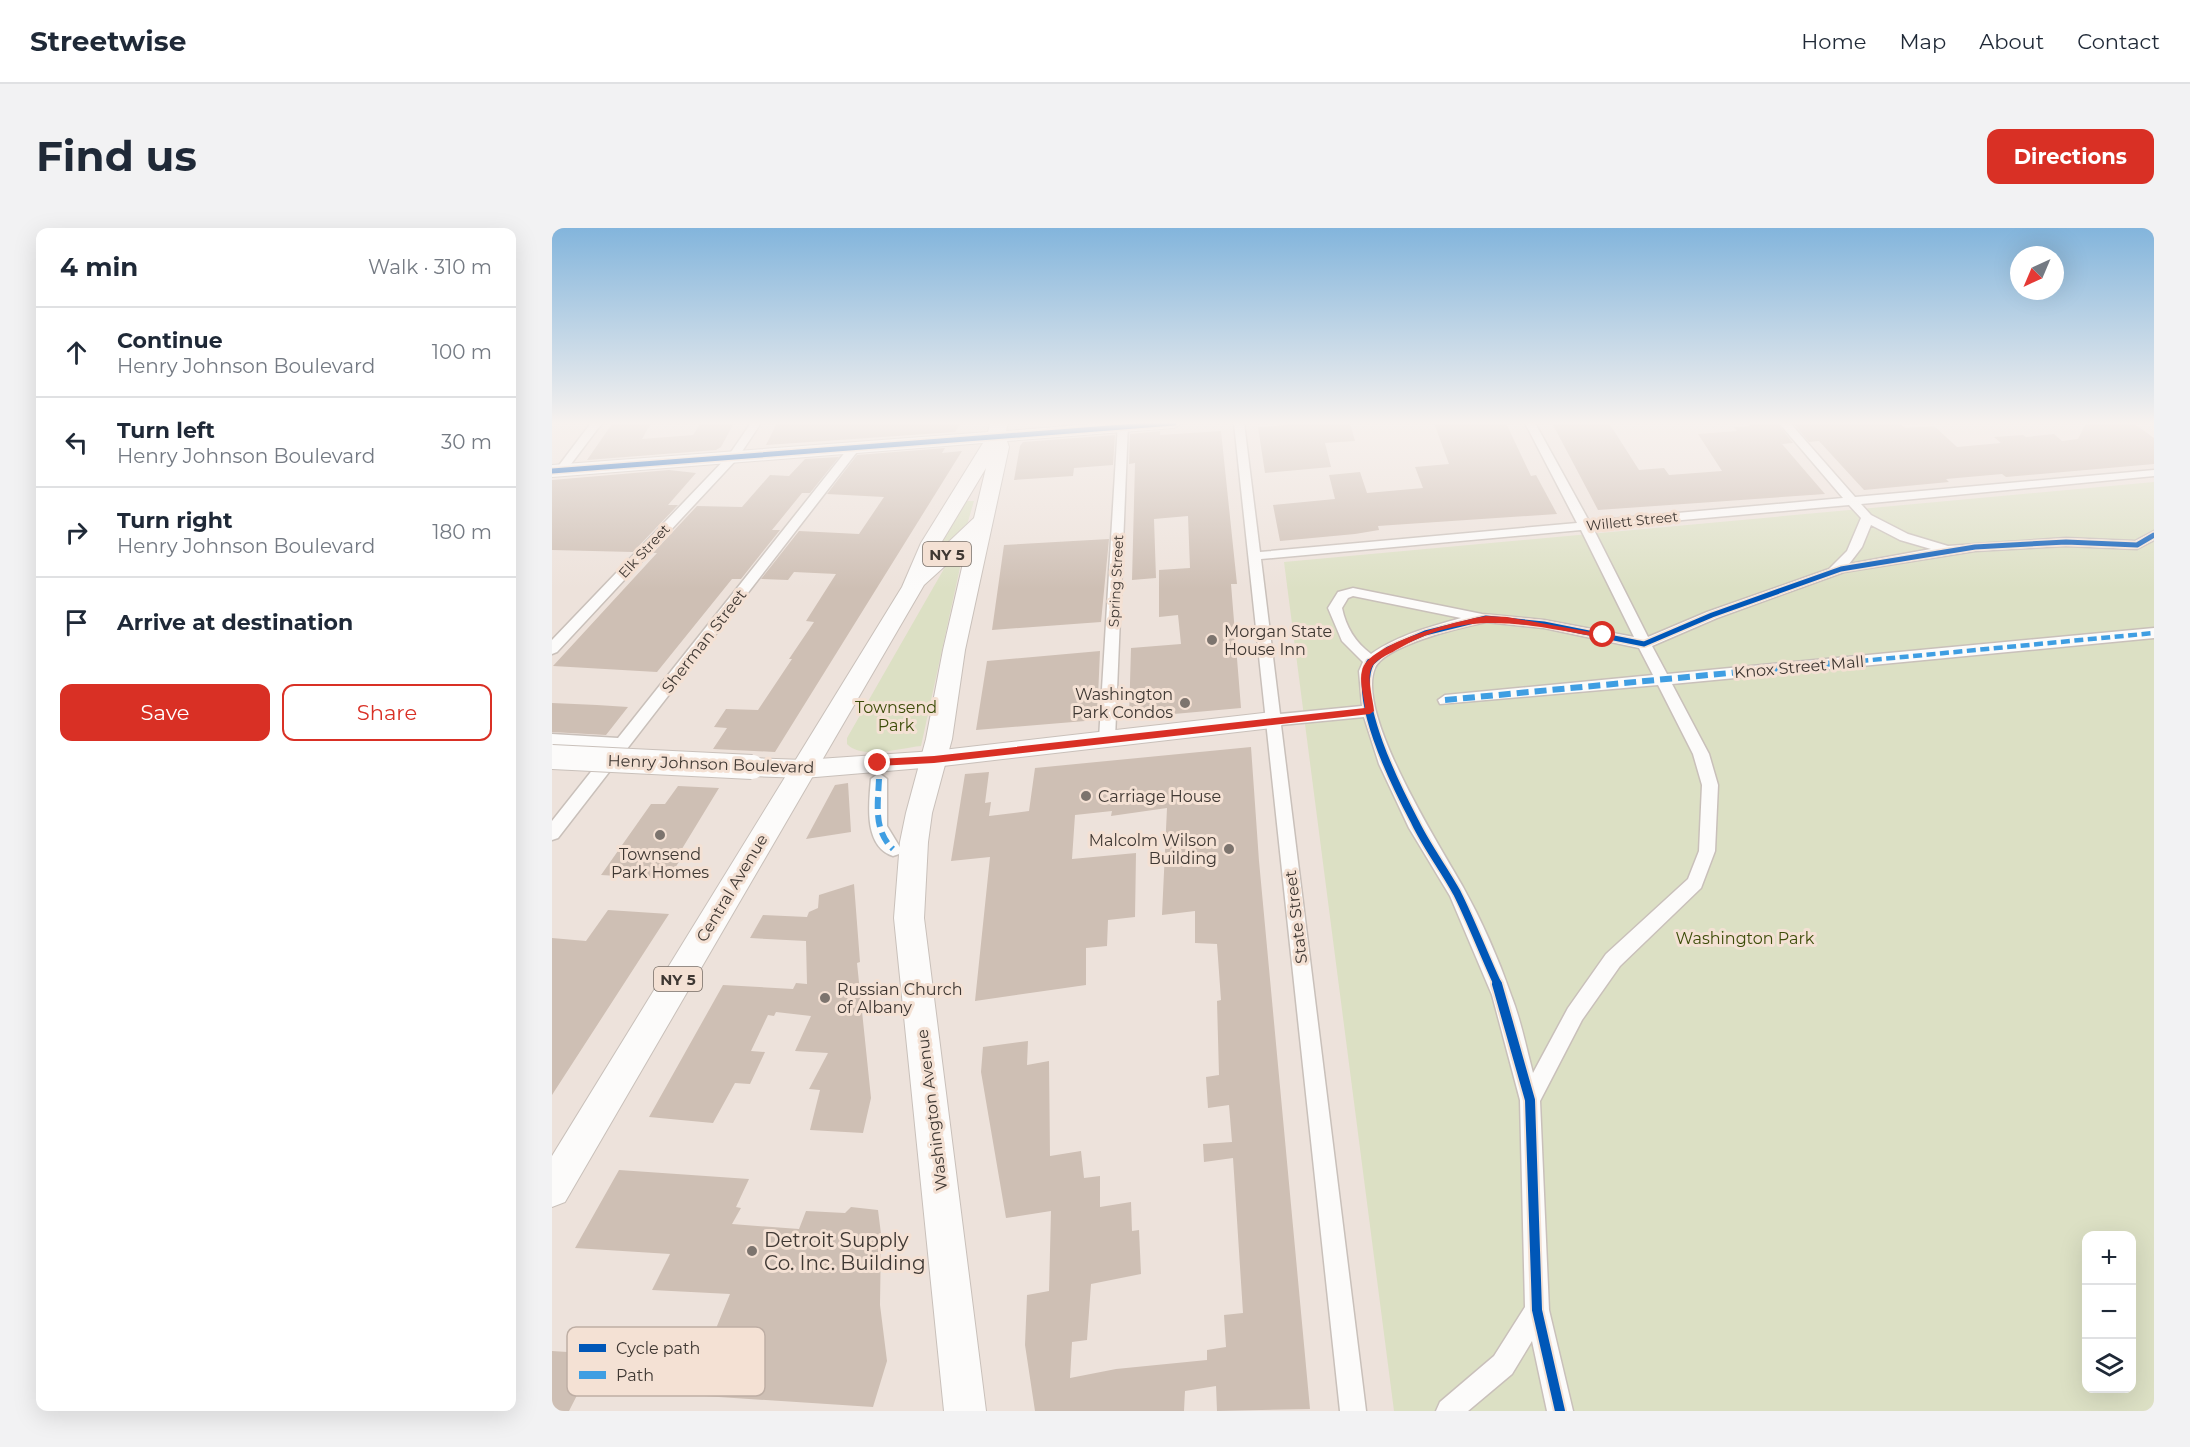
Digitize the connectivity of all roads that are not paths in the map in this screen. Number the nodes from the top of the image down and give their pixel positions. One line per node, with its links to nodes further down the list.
1 (713, 478): 24 (street, Elk Street)
2 (830, 478): 32 (street, Sherman Street)
3 (969, 478): 20 (main road, Central Avenue / NY 5)
4 (992, 478): 12 (main road, Washington Avenue / NY 5)
5 (1120, 478): 30 (street, Spring Street)
6 (1245, 478): 18 (street, State Street)
7 (1560, 478): 13 (street)
8 (1832, 478): 10 (street)
9 (2093, 478): 10 (street, Willett Street)
10 (1850, 499): 11 (street); 13 (street, Willett Street)
11 (1867, 518): 17 (street); 19 (street)
12 (982, 521): 20 (main road, Central Avenue / NY 5); 34 (main road, Washington Avenue)
13 (1586, 526): 18 (street, Willett Street); 23 (street)
14 (2154, 535): 15 (street)
15 (2137, 545): 16 (street); 17 (street)
16 (2154, 549)
17 (1947, 550): 19 (street)
18 (1254, 556): 29 (street, State Street)
19 (1827, 574): 23 (street)
20 (913, 587): 36 (main road, Central Avenue / NY 5)
21 (1486, 618): 23 (street); 25 (street); 25 (street)
22 (2154, 633): 26 (street, Knox Street Mall)
23 (1644, 644): 26 (street)
24 (552, 649)
25 (1371, 661): 28 (street)
26 (1663, 680): 27 (street, Knox Street Mall); 41 (street)
27 (1445, 700)
28 (1370, 711): 29 (street, Henry Johnson Boulevard); 41 (street)
29 (1273, 720): 30 (street, Henry Johnson Boulevard); 45 (street, State Street)
30 (1107, 739): 34 (street, Henry Johnson Boulevard)
31 (552, 740): 32 (street, Henry Johnson Boulevard)
32 (622, 744): 37 (street, Sherman Street)
33 (552, 757): 36 (street, Henry Johnson Boulevard, bridge)
34 (934, 759): 36 (street, Henry Johnson Boulevard); 44 (main road, Washington Avenue)
35 (552, 767): 37 (street, Henry Johnson Boulevard)
36 (804, 769): 42 (main road, Central Avenue / NY 5)
37 (602, 770): 39 (street, Sherman Street)
38 (879, 780): 40 (street)
39 (552, 833)
40 (893, 849)
41 (1530, 1100): 43 (street)
42 (552, 1189)
43 (1537, 1310): 46 (street); 47 (street)
44 (965, 1411)
45 (1353, 1411)
46 (1449, 1411)
47 (1560, 1411)

